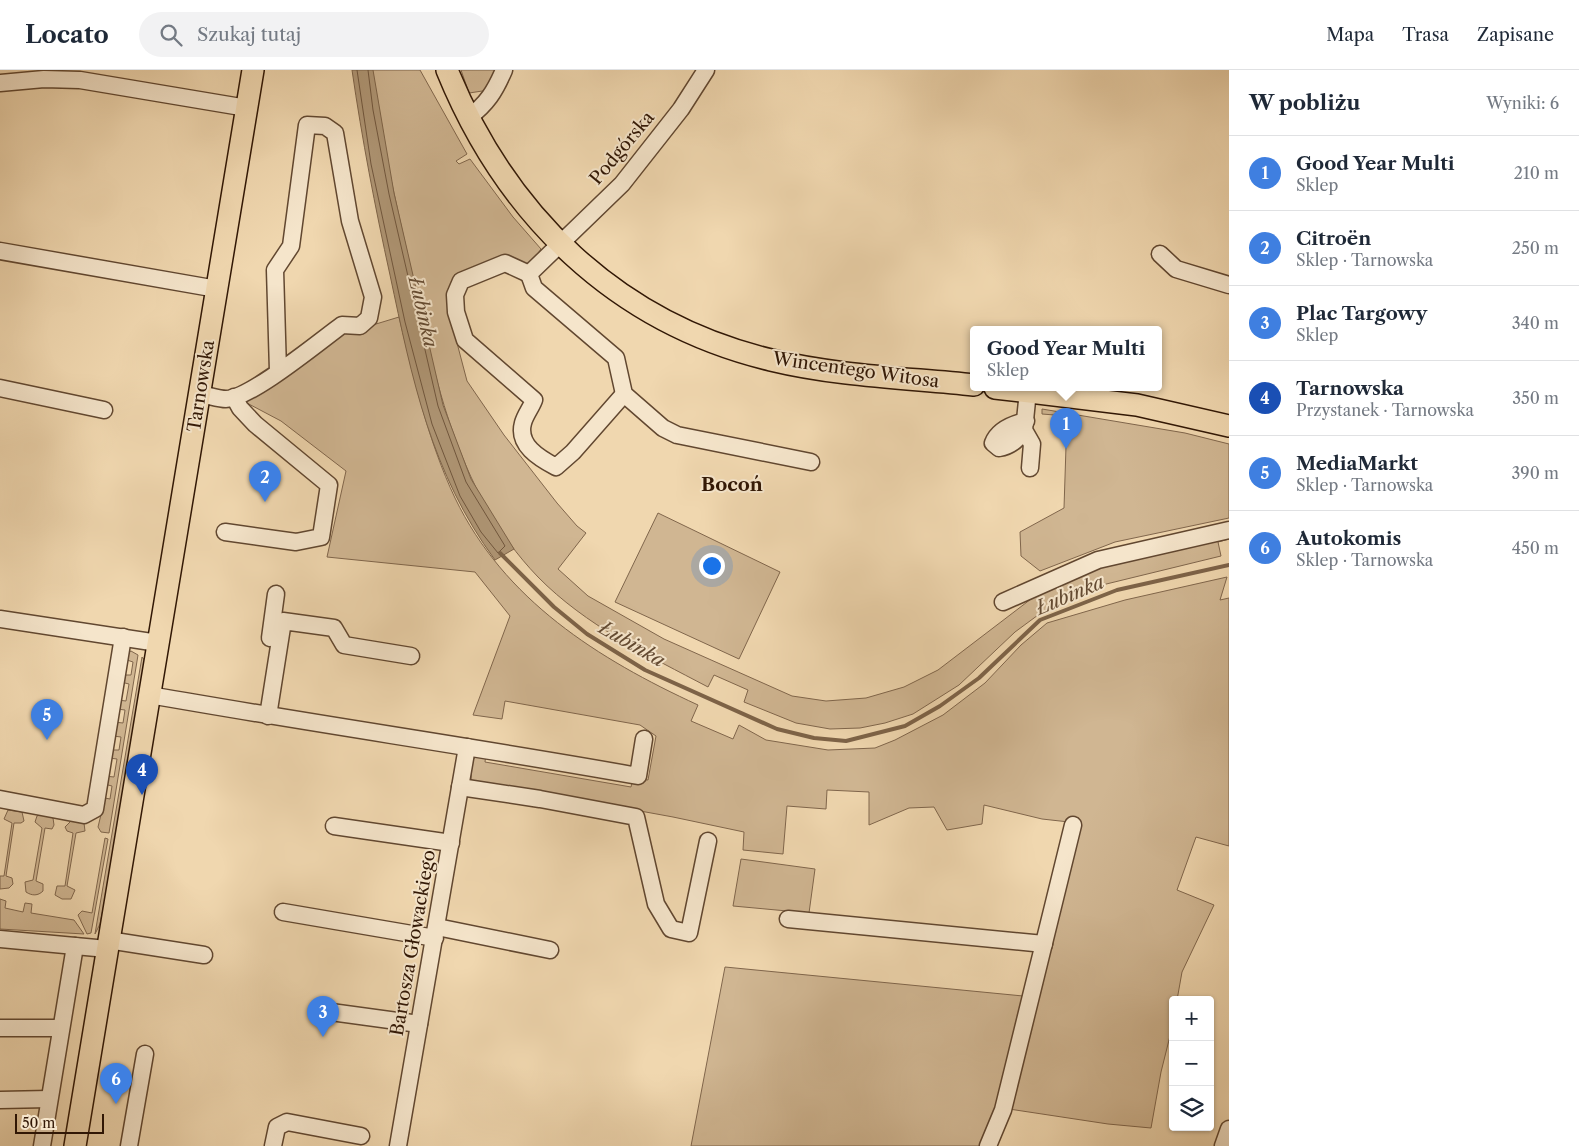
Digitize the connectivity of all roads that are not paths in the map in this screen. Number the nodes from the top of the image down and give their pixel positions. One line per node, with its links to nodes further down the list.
1 (253, 70): 7 (main road, Tarnowska)
2 (447, 70): 8 (main road, Wincentego Witosa)
3 (504, 70): 8 (street)
4 (706, 70): 9 (street, Podgórska)
5 (80, 75): 6 (street); 7 (street)
6 (0, 83)
7 (247, 108): 14 (main road, Tarnowska)
8 (468, 118): 9 (main road, Wincentego Witosa)
9 (558, 243): 12 (street, Podgórska); 16 (main road, Wincentego Witosa)
10 (0, 251): 14 (street)
11 (1160, 254): 13 (street)
12 (529, 274): 21 (street); 21 (street)
13 (1229, 284)
14 (217, 289): 20 (main road, Tarnowska)
15 (278, 371): 15 (street); 22 (street)
16 (970, 385)
17 (0, 388): 23 (street)
18 (1034, 391): 26 (street)
19 (1041, 391): 24 (main road)
20 (200, 394): 22 (street); 33 (main road, Tarnowska)
21 (624, 394): 25 (street)
22 (234, 396): 28 (street)
23 (104, 410)
24 (1229, 426)
25 (811, 462)
26 (1030, 468)
27 (1229, 530): 30 (street)
28 (225, 532)
29 (276, 594): 36 (street)
30 (1003, 602)
31 (0, 619): 32 (street)
32 (122, 637): 33 (street); 40 (street)
33 (158, 643): 35 (main road, Tarnowska)
34 (411, 656): 36 (street)
35 (150, 696): 36 (street); 49 (main road, Tarnowska)
36 (263, 715): 38 (street)
37 (644, 739): 38 (street)
38 (467, 747): 39 (street, Bartosza Głowackiego)
39 (460, 787): 43 (street); 44 (street, Bartosza Głowackiego)
40 (0, 800)
41 (1073, 825): 50 (street)
42 (334, 826): 44 (street)
43 (708, 841)
44 (451, 843): 47 (street, Bartosza Głowackiego)
45 (283, 912): 47 (street)
46 (788, 919): 50 (street)
47 (436, 932): 52 (street); 55 (street, Bartosza Głowackiego)
48 (0, 939): 51 (street)
49 (107, 944): 51 (street); 53 (street); 64 (main road, Tarnowska)
50 (1044, 944): 68 (street)
51 (74, 946): 57 (street)
52 (550, 950)
53 (204, 955)
54 (331, 1012): 55 (street)
55 (419, 1024): 67 (street, Bartosza Głowackiego)
56 (0, 1028): 57 (street)
57 (61, 1028): 59 (street)
58 (145, 1054): 65 (street)
59 (49, 1099): 60 (street); 63 (street)
60 (0, 1100)
61 (1229, 1129): 69 (street)
62 (361, 1136): 66 (street)
63 (42, 1146)
64 (75, 1146)
65 (129, 1146)
66 (273, 1146)
67 (398, 1146)
68 (988, 1146)
69 (1223, 1146)

